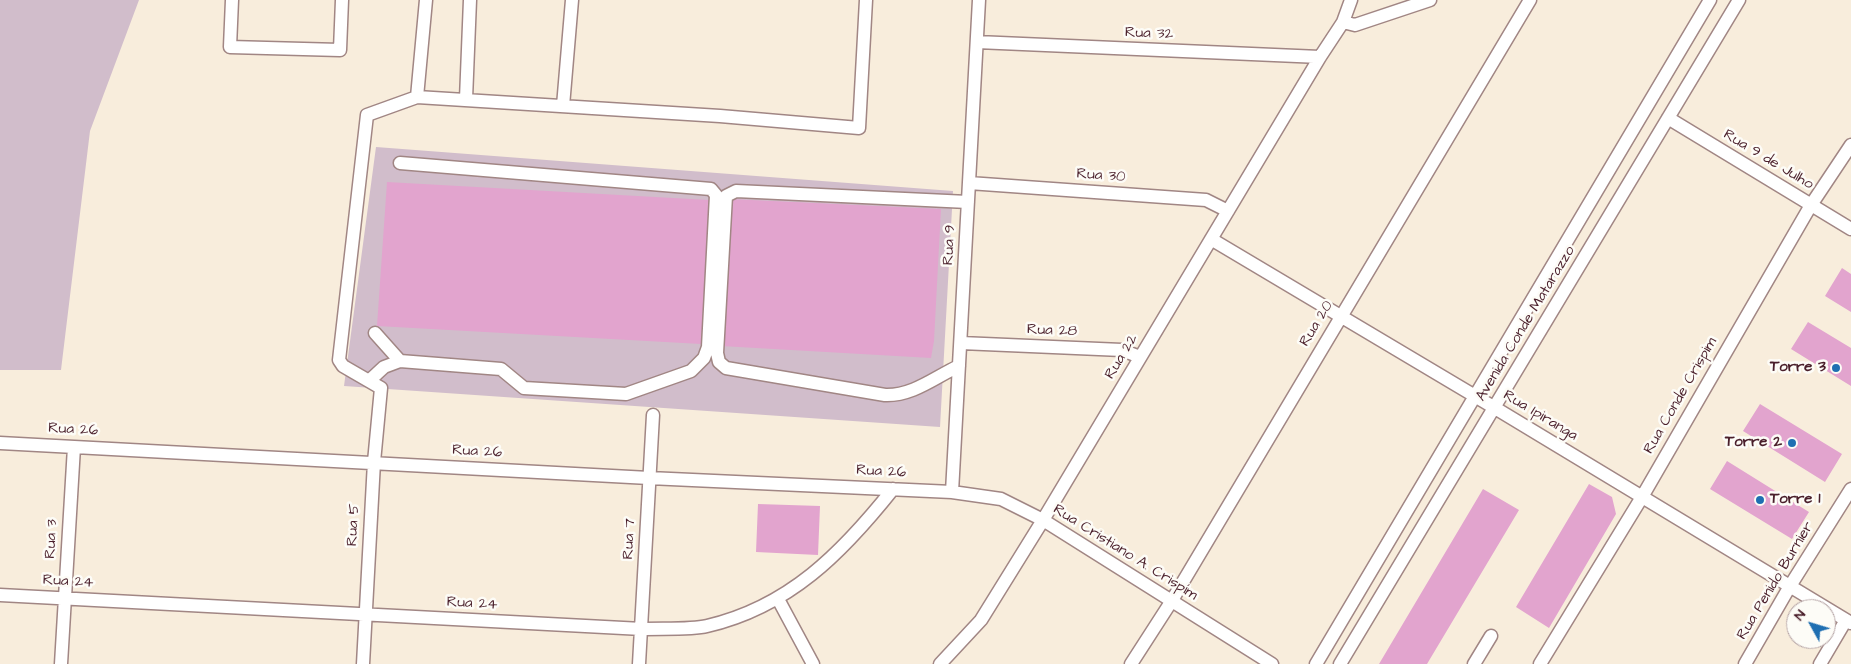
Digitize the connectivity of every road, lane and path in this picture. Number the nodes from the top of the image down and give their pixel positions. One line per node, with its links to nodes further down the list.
1 (232, 0): 2 (street)
2 (342, 0)
3 (426, 0): 16 (street)
4 (470, 0): 17 (street)
5 (572, 0): 18 (street)
6 (866, 0): 18 (street)
7 (979, 0): 14 (street, Rua 9)
8 (1351, 0): 13 (street, Rua 22)
9 (1430, 0): 13 (street)
10 (1530, 0): 28 (street, Rua 20)
11 (1710, 0): 35 (street, Avenida Conde Matarazzo)
12 (1739, 0): 19 (street, Avenida Conde Matarazzo)
13 (1343, 22): 15 (street, Rua 22)
14 (977, 42): 15 (street, Rua 32); 22 (street, Rua 9)
15 (1320, 57): 25 (street, Rua 22)
16 (417, 96): 17 (street); 34 (street)
17 (466, 100): 18 (street)
18 (563, 106)
19 (1668, 118): 24 (street, Rua 9 de Julho); 36 (street, Avenida Conde Matarazzo)
20 (1851, 145): 24 (street, Rua Conde Crispim)
21 (400, 163): 32 (street)
22 (969, 184): 23 (street, Rua 9); 25 (street, Rua 30)
23 (968, 202): 30 (street, Rua 9); 33 (street)
24 (1811, 205): 26 (street, Rua 9 de Julho); 45 (street, Rua Conde Crispim)
25 (1228, 211): 27 (street, Rua 22)
26 (1851, 230)
27 (1211, 239): 28 (street, Rua Ipiranga); 31 (street, Rua 22)
28 (1340, 316): 35 (street, Rua Ipiranga); 51 (street, Rua 20)
29 (375, 333): 32 (street)
30 (960, 343): 31 (street, Rua 28); 33 (street, Rua 9)
31 (1140, 358): 46 (street, Rua 22)
32 (400, 361): 34 (street)
33 (959, 366): 44 (street, Rua 9)
34 (370, 380): 40 (street, Rua 5)
35 (1474, 396): 36 (street, Rua Ipiranga); 63 (street, Avenida Conde Matarazzo)
36 (1495, 408): 45 (street, Rua Ipiranga); 64 (street, Avenida Conde Matarazzo)
37 (653, 415): 41 (street, Rua 7)
38 (0, 443): 39 (street, Rua 26)
39 (74, 447): 40 (street, Rua 26); 49 (street, Rua 3)
40 (374, 462): 41 (street, Rua 26); 52 (street, Rua 5)
41 (649, 478): 42 (street, Rua 26); 54 (street, Rua 7)
42 (893, 489): 44 (street, Rua 26); 50 (street, Rua 24)
43 (1851, 489): 47 (street, Rua Penido Burnier)
44 (952, 492): 46 (street, Rua Cristiano A. Crispim)
45 (1642, 497): 47 (street, Rua Ipiranga); 66 (street, Rua Conde Crispim)
46 (1043, 520): 51 (street, Rua Cristiano A. Crispim); 60 (street, Rua 22)
47 (1790, 586): 53 (street, Rua Ipiranga); 67 (street, Rua Penido Burnier)
48 (0, 595): 49 (street, Rua 24)
49 (65, 598): 52 (street, Rua 24); 56 (street, Rua 3)
50 (778, 599): 54 (street, Rua 24); 59 (street)
51 (1171, 602): 61 (street, Rua 20); 62 (street, Rua Cristiano A. Crispim)
52 (366, 614): 54 (street, Rua 24); 57 (street, Rua 5)
53 (1849, 622): 68 (street)
54 (642, 629): 58 (street, Rua 7)
55 (1491, 636): 65 (street)
56 (62, 664)
57 (363, 664)
58 (639, 664)
59 (813, 664)
60 (940, 664)
61 (1131, 664)
62 (1272, 664)
63 (1316, 664)
64 (1340, 664)
65 (1474, 664)
66 (1540, 664)
67 (1744, 664)
68 (1820, 664)

